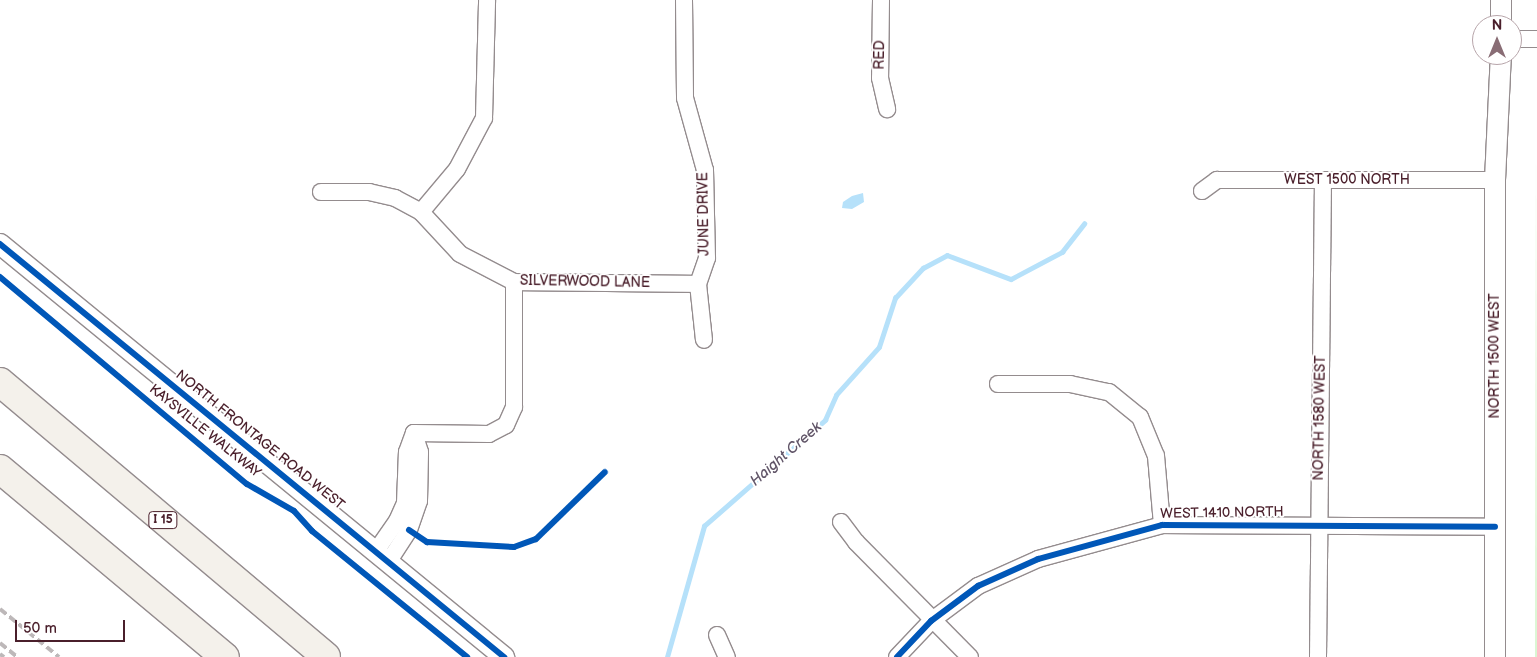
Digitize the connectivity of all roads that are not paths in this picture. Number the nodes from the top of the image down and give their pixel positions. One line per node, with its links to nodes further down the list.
1 (487, 0): 14 (street)
2 (684, 0): 17 (street, JUNE DRIVE)
3 (881, 0): 9 (street, RED)
4 (1502, 0): 5 (street)
5 (1501, 15)
6 (1522, 39): 7 (street)
7 (1537, 39)
8 (1501, 65): 11 (street, NORTH 1500 WEST)
9 (887, 109)
10 (1323, 180): 11 (street, WEST 1500 NORTH); 12 (street, WEST 1500 NORTH); 24 (street, NORTH 1580 WEST)
11 (1495, 180): 25 (street, NORTH 1500 WEST)
12 (1202, 190)
13 (321, 192): 14 (street, SILVERWOOD LANE)
14 (421, 212): 16 (street, SILVERWOOD LANE)
15 (0, 244): 26 (street, NORTH FRONTAGE ROAD WEST)
16 (514, 282): 17 (street, SILVERWOOD LANE); 26 (street)
17 (698, 284): 18 (street, JUNE DRIVE)
18 (704, 340)
19 (0, 382): 30 (highway, I 15)
20 (998, 384): 23 (street)
21 (0, 469): 29 (highway)
22 (842, 522): 27 (street)
23 (1162, 524): 24 (street, WEST 1410 NORTH); 27 (street, WEST 1410 NORTH)
24 (1319, 525): 25 (street, WEST 1410 NORTH); 35 (street, NORTH 1580 WEST)
25 (1495, 527): 36 (street, NORTH 1500 WEST)
26 (383, 556): 31 (street, NORTH FRONTAGE ROAD WEST)
27 (931, 621): 33 (street, WEST 1410 NORTH); 34 (street)
28 (717, 635): 32 (street)
29 (225, 657)
30 (326, 657)
31 (504, 657)
32 (727, 657)
33 (897, 657)
34 (970, 657)
35 (1318, 657)
36 (1495, 657)

